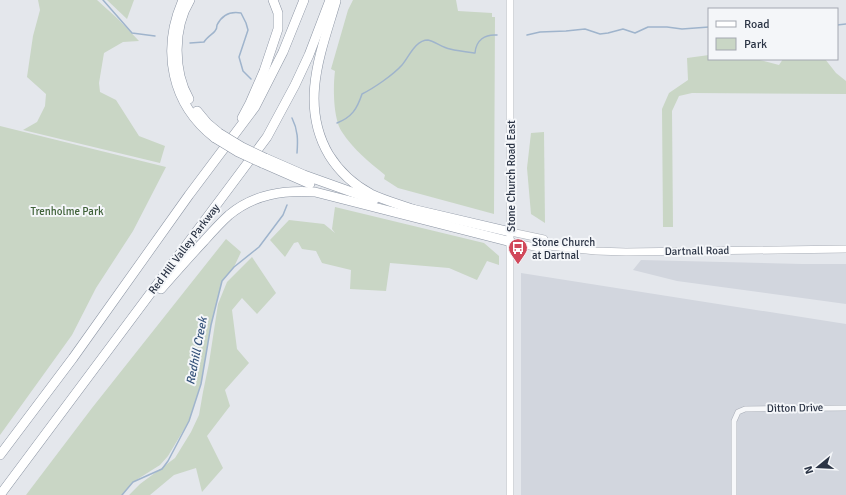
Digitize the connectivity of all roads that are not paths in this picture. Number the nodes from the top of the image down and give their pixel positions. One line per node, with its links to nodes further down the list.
1 (183, 0): 8 (highway)
2 (190, 0): 8 (highway)
3 (273, 0): 9 (highway)
4 (304, 0): 9 (highway)
5 (330, 0): 17 (highway, Red Hill Valley Parkway)
6 (336, 0): 12 (highway)
7 (510, 0): 13 (main road, Stone Church Road East)
8 (217, 135): 10 (highway, bridge)
9 (221, 155): 19 (highway)
10 (264, 161): 11 (highway); 12 (highway)
11 (358, 202): 14 (highway); 17 (highway)
12 (417, 211): 13 (highway)
13 (511, 232): 14 (main road, Stone Church Road East); 15 (main road, Dartnall Road)
14 (511, 242): 15 (main road, Dartnall Road); 21 (main road, Stone Church Road East)
15 (548, 246): 16 (main road, Dartnall Road)
16 (846, 249)
17 (127, 325): 20 (highway, Red Hill Valley Parkway)
18 (846, 408): 22 (street, Ditton Drive)
19 (0, 455)
20 (0, 495)
21 (510, 495)
22 (734, 495)

